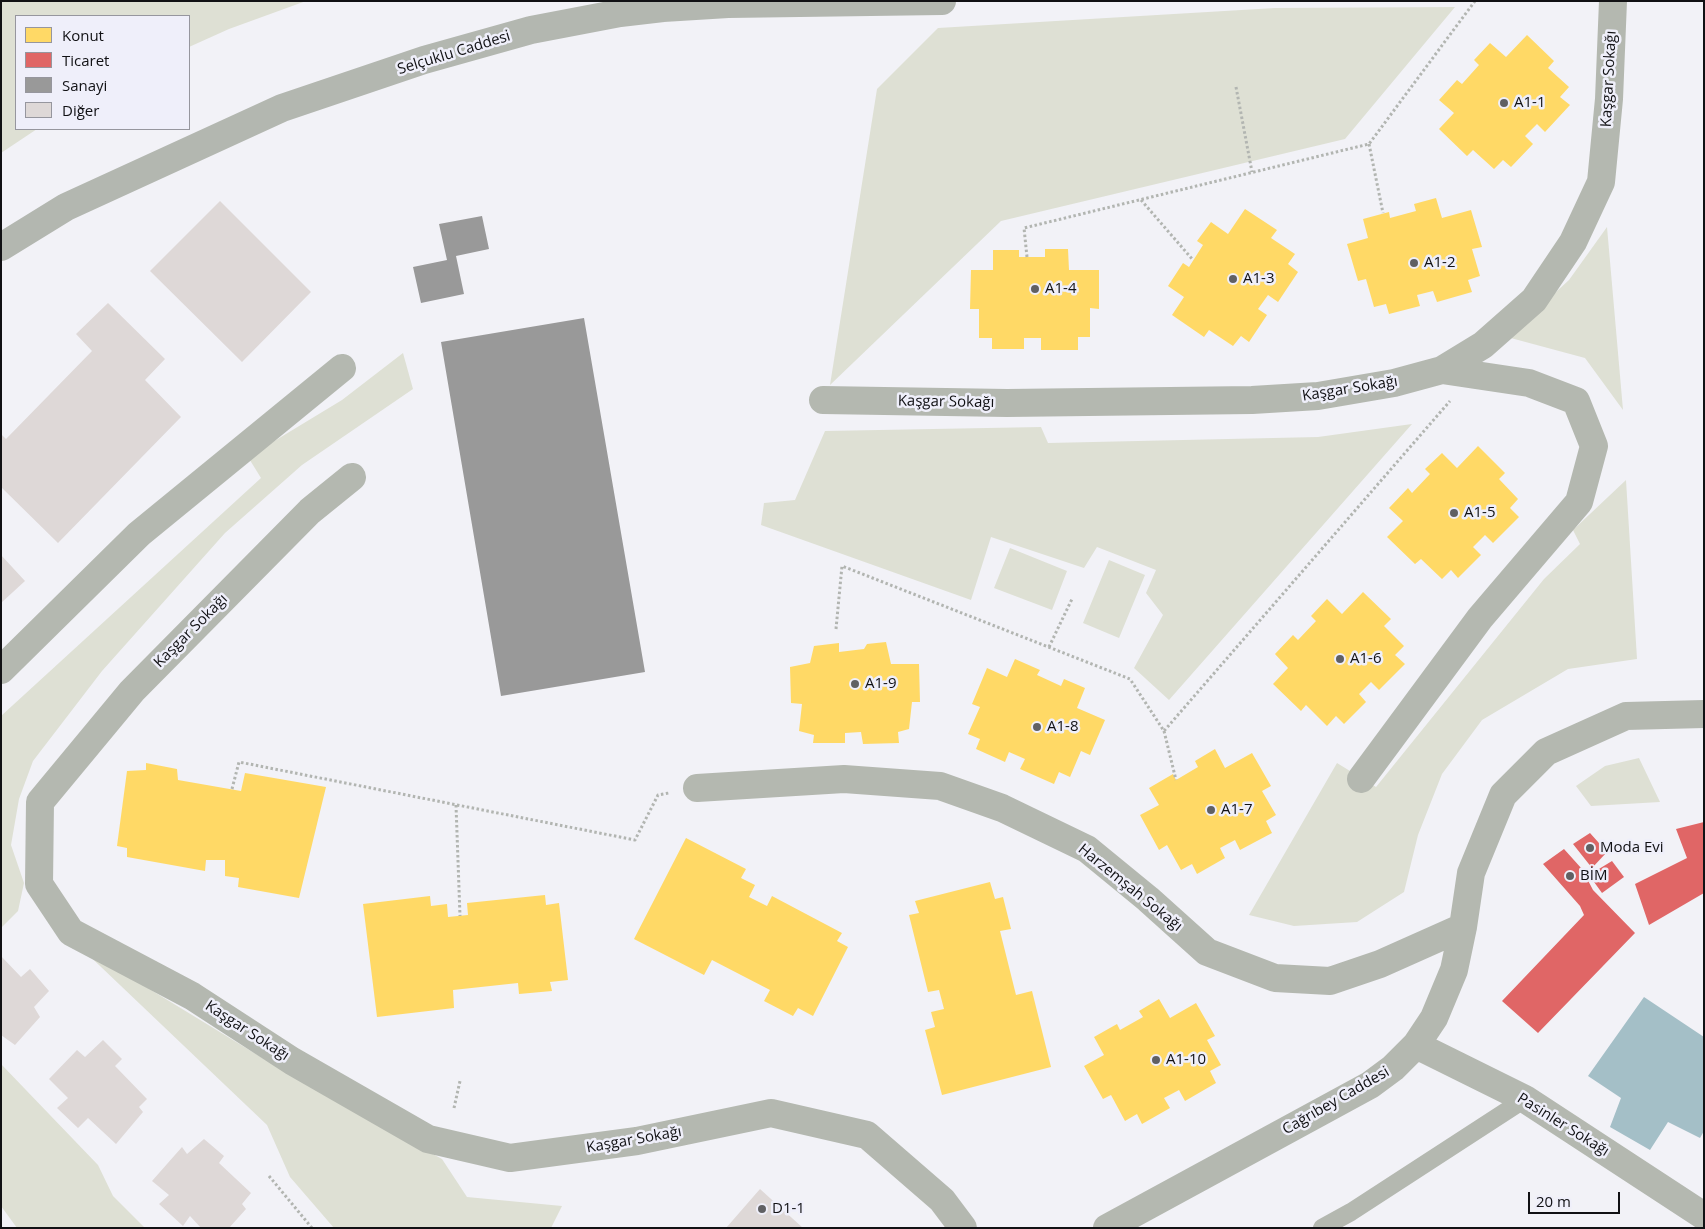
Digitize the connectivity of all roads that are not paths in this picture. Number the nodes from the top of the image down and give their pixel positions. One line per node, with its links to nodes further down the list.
1 (942, 1): 3 (street, Selçuklu Caddesi)
2 (1613, 1): 5 (street, Kaşgar Sokağı)
3 (1, 247)
4 (342, 368): 8 (street)
5 (1442, 370): 6 (street, Kaşgar Sokağı); 10 (street)
6 (823, 400)
7 (352, 477): 16 (street, Kaşgar Sokağı)
8 (1, 670)
9 (1704, 714): 12 (street, Cağrıbey Caddesi)
10 (1361, 779)
11 (697, 788): 12 (street, Harzemşah Sokağı)
12 (1463, 927): 13 (street, Cağrıbey Caddesi)
13 (1416, 1045): 14 (street, Pasinler Sokağı); 17 (street, Cağrıbey Caddesi)
14 (1525, 1099): 15 (street, Pasinler Sokağı); 18 (lane)
15 (1704, 1216)
16 (963, 1228)
17 (1108, 1228)
18 (1322, 1228)

